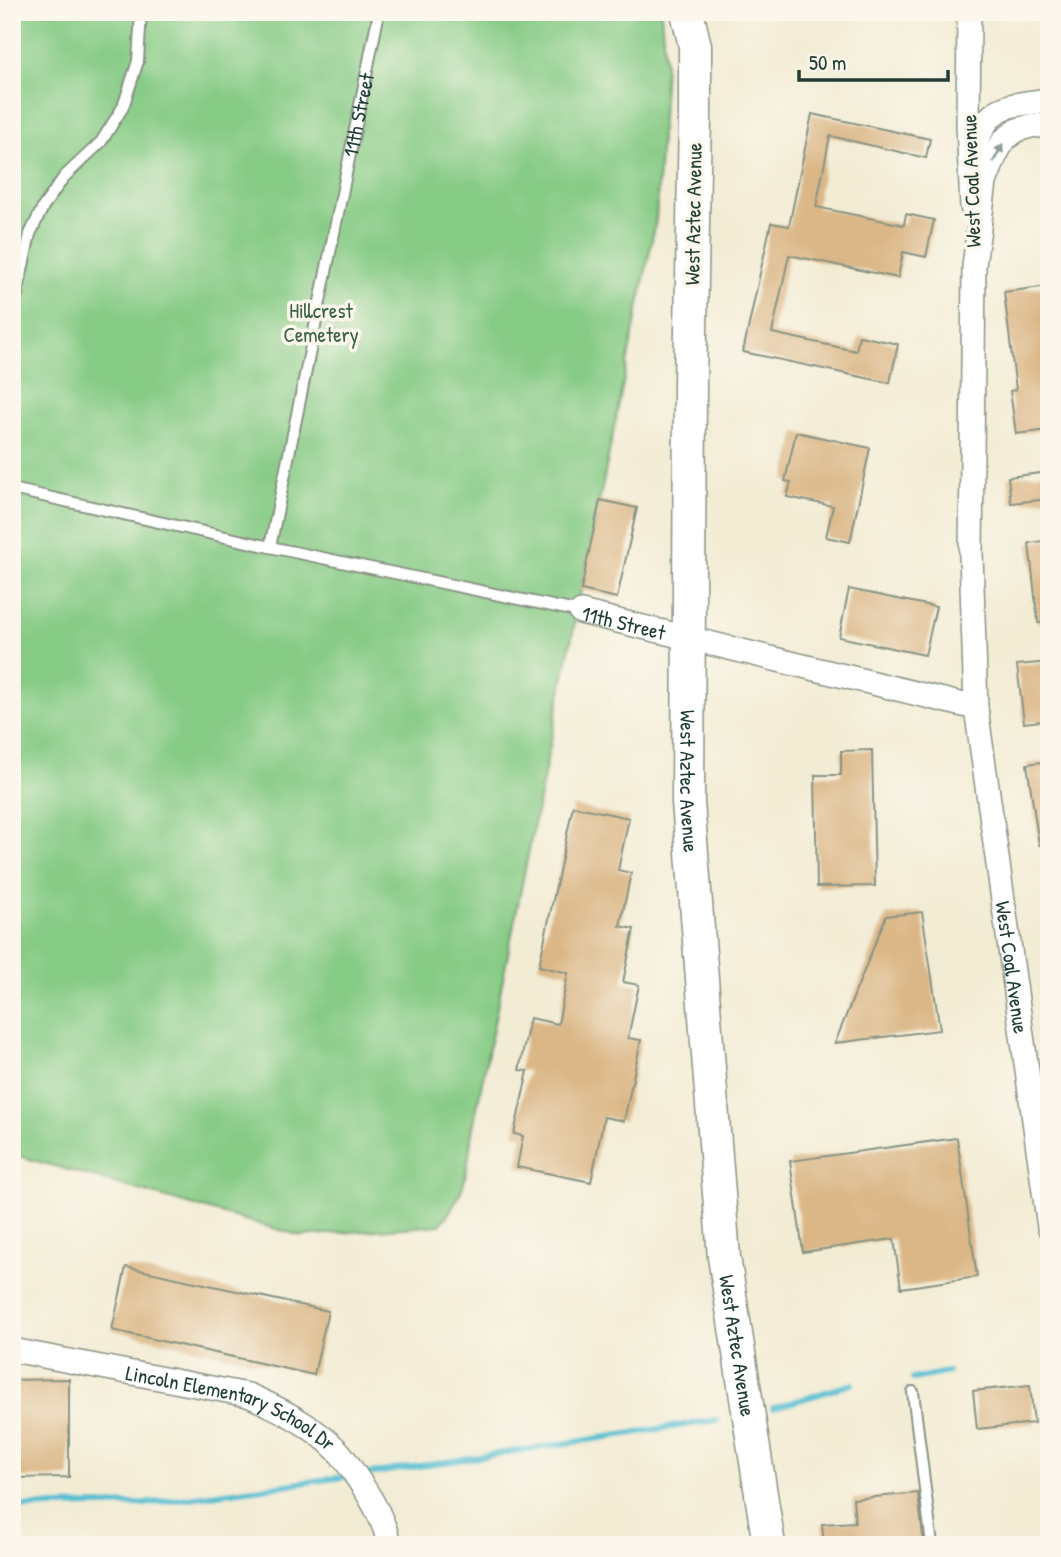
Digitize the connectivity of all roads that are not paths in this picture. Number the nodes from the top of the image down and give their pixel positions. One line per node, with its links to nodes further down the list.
1 (141, 12): 9 (lane)
2 (379, 12): 11 (lane, 11th Street)
3 (687, 12): 13 (main road, West Aztec Avenue)
4 (969, 12): 7 (street, West Coal Avenue)
5 (1049, 100): 7 (street)
6 (1049, 127): 8 (street, one-way to 6)
7 (970, 164): 8 (street, West Coal Avenue)
8 (974, 266): 14 (street, West Coal Avenue)
9 (12, 317)
10 (12, 489): 11 (lane, 11th Street)
11 (270, 547): 12 (lane, 11th Street)
12 (581, 612): 13 (street, 11th Street)
13 (689, 637): 14 (street, 11th Street); 19 (main road, West Aztec Avenue)
14 (976, 708): 15 (street, West Coal Avenue)
15 (1049, 1227)
16 (12, 1350): 18 (street, Lincoln Elementary School Dr)
17 (913, 1392): 20 (lane)
18 (390, 1545)
19 (769, 1545)
20 (932, 1545)

